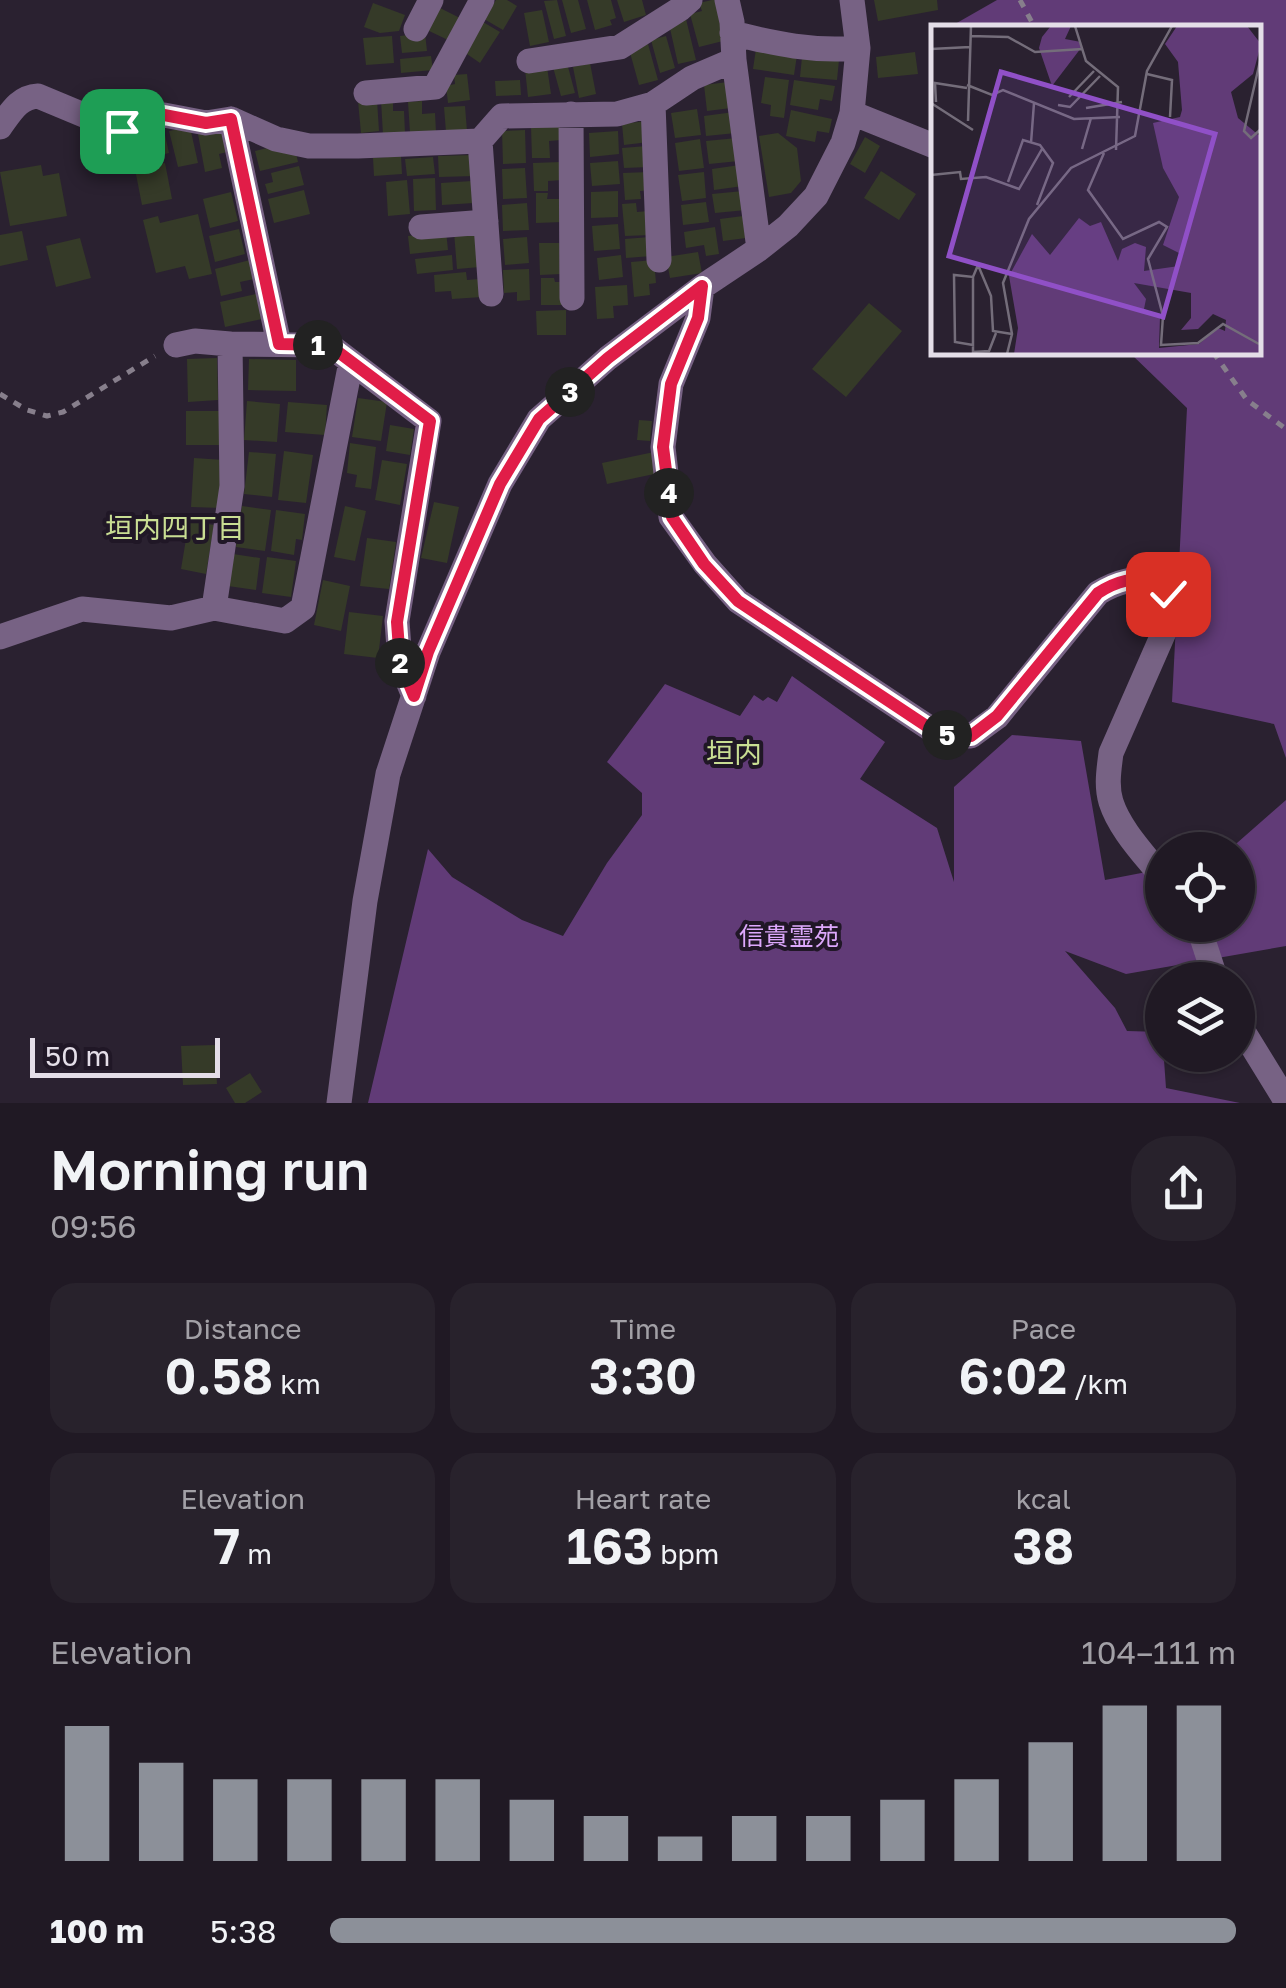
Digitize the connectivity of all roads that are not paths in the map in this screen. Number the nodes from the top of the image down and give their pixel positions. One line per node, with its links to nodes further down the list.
1 (431, 0): 6 (street)
2 (482, 0): 11 (street)
3 (690, 0): 10 (street)
4 (727, 0): 7 (street)
5 (852, 0): 8 (street)
6 (416, 29)
7 (732, 33): 8 (street); 9 (street)
8 (858, 48): 13 (street)
9 (734, 60): 12 (street); 21 (street)
10 (529, 61)
11 (366, 94)
12 (653, 104): 14 (street); 22 (street)
13 (852, 113): 18 (street); 21 (street)
14 (571, 114): 17 (street); 25 (street)
15 (231, 119): 16 (street); 17 (street); 27 (street)
16 (0, 127)
17 (480, 141): 19 (street)
18 (931, 145)
19 (486, 222): 20 (street); 24 (street)
20 (421, 227)
21 (759, 248): 23 (street)
22 (659, 260)
23 (702, 286): 32 (street); 33 (street)
24 (490, 294)
25 (572, 298)
26 (230, 344): 27 (street); 28 (street); 30 (street)
27 (279, 344): 29 (street)
28 (176, 345)
29 (351, 362): 30 (street); 32 (street)
30 (214, 608): 31 (street)
31 (0, 637)
32 (414, 696): 36 (street)
33 (1145, 855)
34 (1255, 1051): 35 (street)
35 (1286, 1101)
36 (338, 1103)

